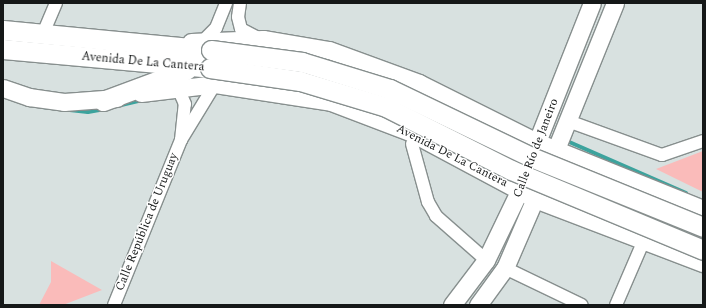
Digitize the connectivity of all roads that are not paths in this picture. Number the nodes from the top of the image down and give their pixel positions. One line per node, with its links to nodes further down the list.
1 (56, 3): 7 (street)
2 (226, 3): 10 (street)
3 (240, 3): 8 (street)
4 (592, 3): 18 (street, Calle Río de Janeiro)
5 (615, 3): 15 (street, Calle Río de Janeiro)
6 (3, 30): 7 (main road, Avenida De La Cantera)
7 (42, 36): 10 (main road, Avenida De La Cantera)
8 (263, 39): 10 (street, Avenida De La Cantera); 14 (street, Avenida De La Cantera)
9 (3, 49): 10 (main road, Avenida De La Cantera)
10 (206, 62): 11 (street, Avenida De La Cantera); 13 (main road); 16 (street); 21 (street, Avenida De La Cantera); 26 (main road, Avenida De La Cantera, bridge); 28 (main road, Avenida De La Cantera, bridge)
11 (177, 86): 13 (street, Avenida De La Cantera); 16 (street)
12 (3, 88): 13 (street, Avenida De La Cantera)
13 (103, 101)
14 (462, 104): 18 (street, Avenida De La Cantera); 21 (street)
15 (568, 122): 17 (street); 20 (street, Calle Río de Janeiro)
16 (181, 140): 31 (street, Calle República de Uruguay)
17 (703, 141)
18 (537, 142): 20 (street, Avenida De La Cantera); 23 (street, Calle Río de Janeiro)
19 (412, 144): 29 (street)
20 (556, 149): 22 (street, Avenida De La Cantera); 23 (street, Calle Río de Janeiro)
21 (454, 156): 23 (street, Avenida De La Cantera)
22 (625, 177): 24 (street, Avenida De La Cantera); 25 (street)
23 (528, 195): 25 (street, Avenida De La Cantera); 29 (street, Calle Río de Janeiro); 30 (street, Calle Río de Janeiro)
24 (703, 209)
25 (600, 225): 27 (street, Avenida De La Cantera)
26 (703, 227)
27 (644, 240): 28 (street, Avenida De La Cantera); 35 (street)
28 (700, 259)
29 (486, 260): 32 (street, Calle Río de Janeiro)
30 (505, 268): 33 (street, Calle Río de Janeiro); 34 (street)
31 (114, 305)
32 (452, 305)
33 (478, 305)
34 (582, 305)
35 (616, 305)

